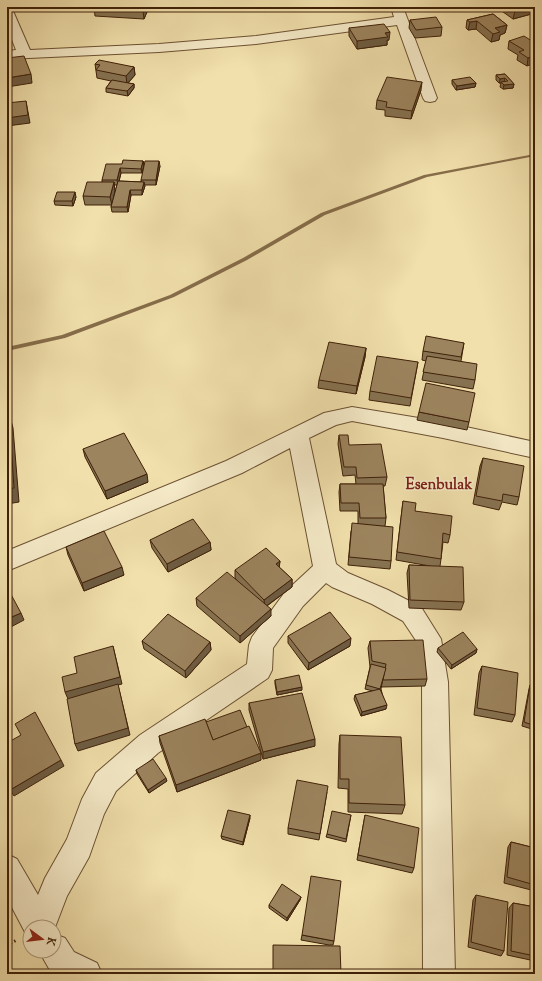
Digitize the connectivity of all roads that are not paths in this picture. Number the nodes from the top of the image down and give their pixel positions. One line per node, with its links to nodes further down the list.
1 (397, 7): 3 (street)
2 (7, 11): 5 (street)
3 (402, 20): 5 (street); 6 (street)
4 (7, 55): 5 (street)
5 (26, 55)
6 (430, 98)
7 (298, 435): 8 (street); 9 (street); 10 (street)
8 (535, 450)
9 (7, 561)
10 (325, 569): 13 (street); 16 (street)
11 (7, 870): 12 (street)
12 (35, 919)
13 (43, 919)
14 (60, 959): 15 (street)
15 (86, 974)
16 (439, 974)

